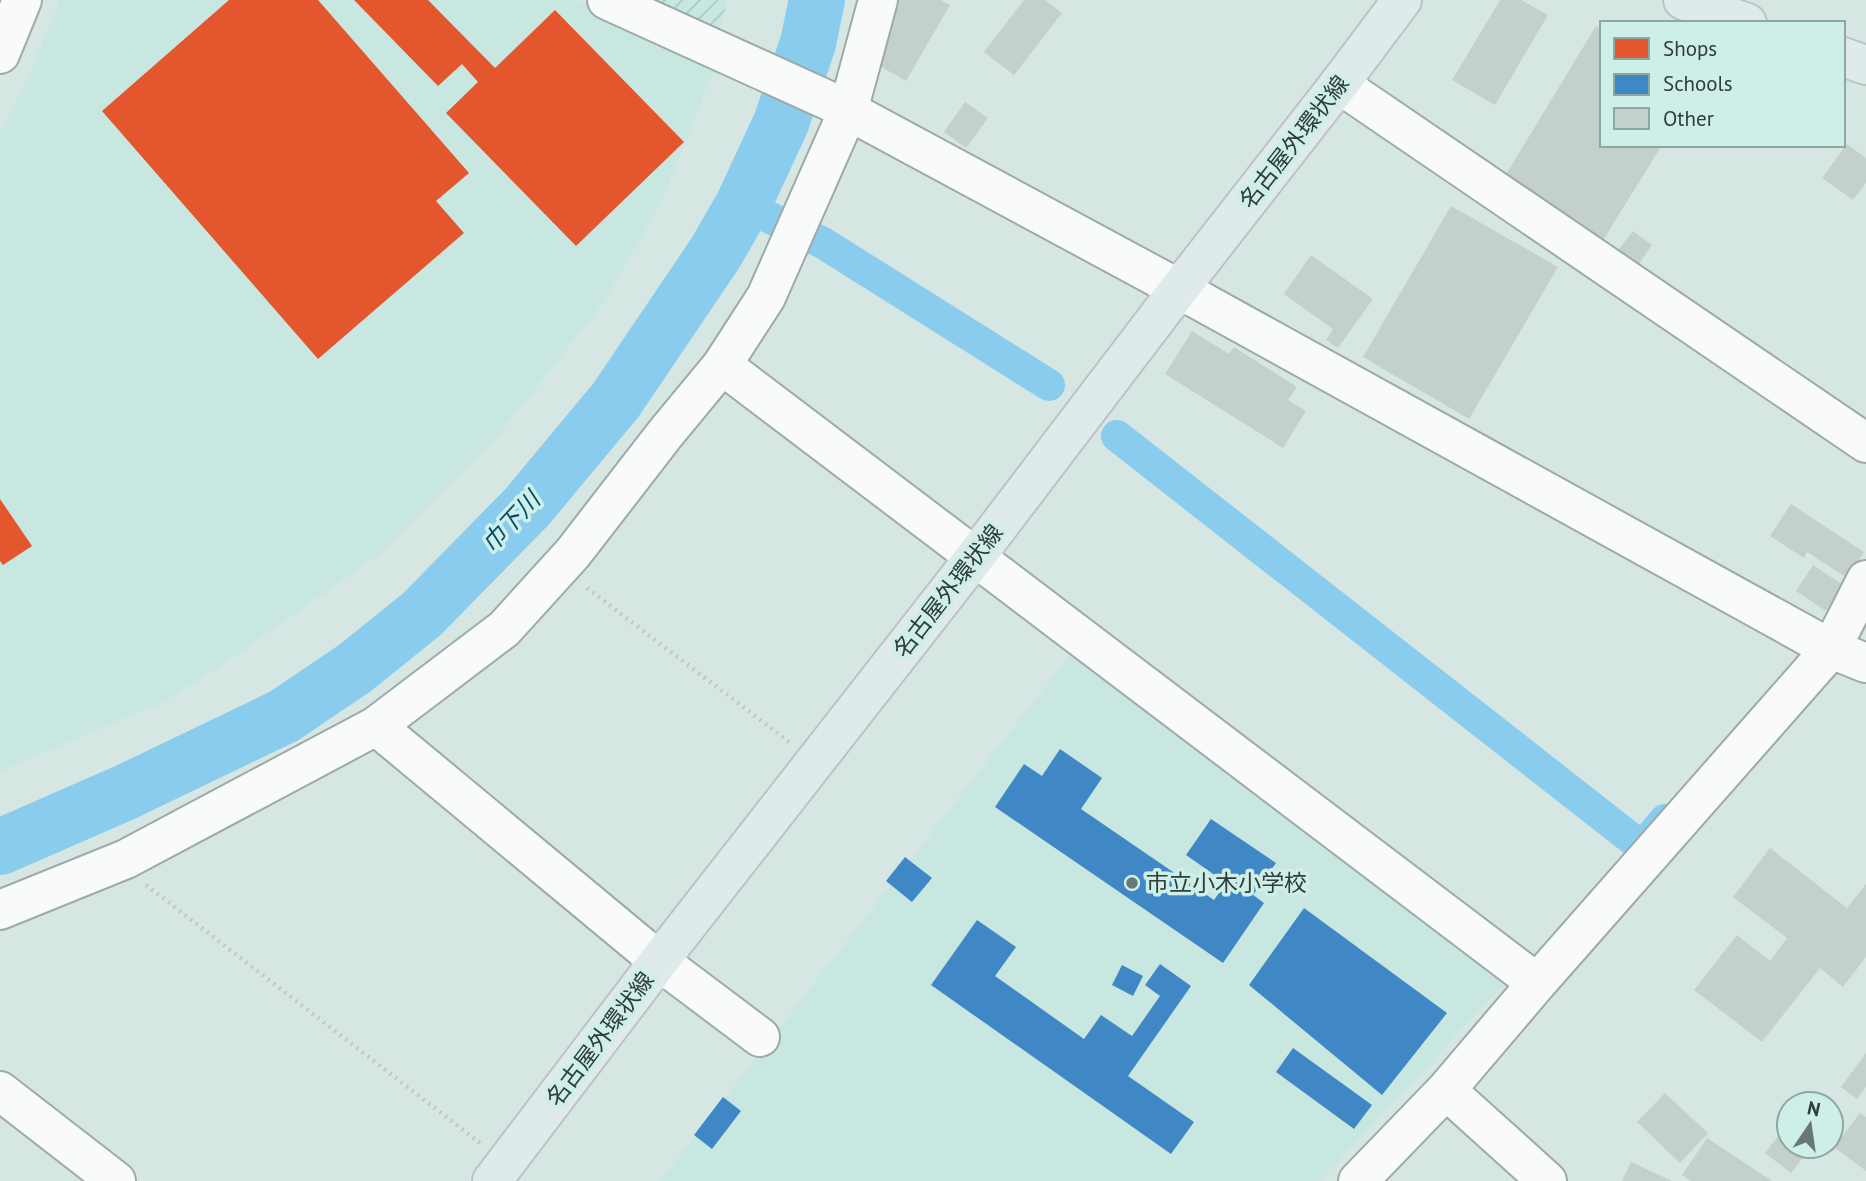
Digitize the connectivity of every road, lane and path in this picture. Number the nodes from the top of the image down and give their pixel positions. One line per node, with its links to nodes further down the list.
1 (22, 0): 7 (street)
2 (607, 0): 11 (street)
3 (878, 0): 11 (street)
4 (1402, 0): 10 (main road, 名古屋外環状線)
5 (1683, 0): 6 (main road)
6 (1741, 21)
7 (0, 54)
8 (1845, 58): 9 (main road)
9 (1866, 65)
10 (1339, 84): 12 (main road, 名古屋外環状線); 14 (street)
11 (842, 108): 12 (street); 13 (street)
12 (1179, 289): 15 (main road, 名古屋外環状線); 18 (street)
13 (722, 365): 15 (street); 20 (street)
14 (1866, 443)
15 (975, 557): 21 (main road, 名古屋外環状線); 25 (street)
16 (1866, 580): 18 (street)
17 (584, 585): 21 (path)
18 (1831, 649): 19 (street); 25 (street)
19 (1866, 663)
20 (376, 726): 23 (street); 24 (street)
21 (815, 762): 24 (main road, 名古屋外環状線)
22 (141, 880): 29 (path)
23 (0, 910)
24 (659, 961): 26 (street); 29 (main road, 名古屋外環状線)
25 (1537, 983): 27 (street)
26 (760, 1037)
27 (1446, 1090): 31 (street); 32 (street)
28 (0, 1091): 30 (street)
29 (498, 1172)
30 (116, 1181)
31 (1358, 1181)
32 (1547, 1181)

